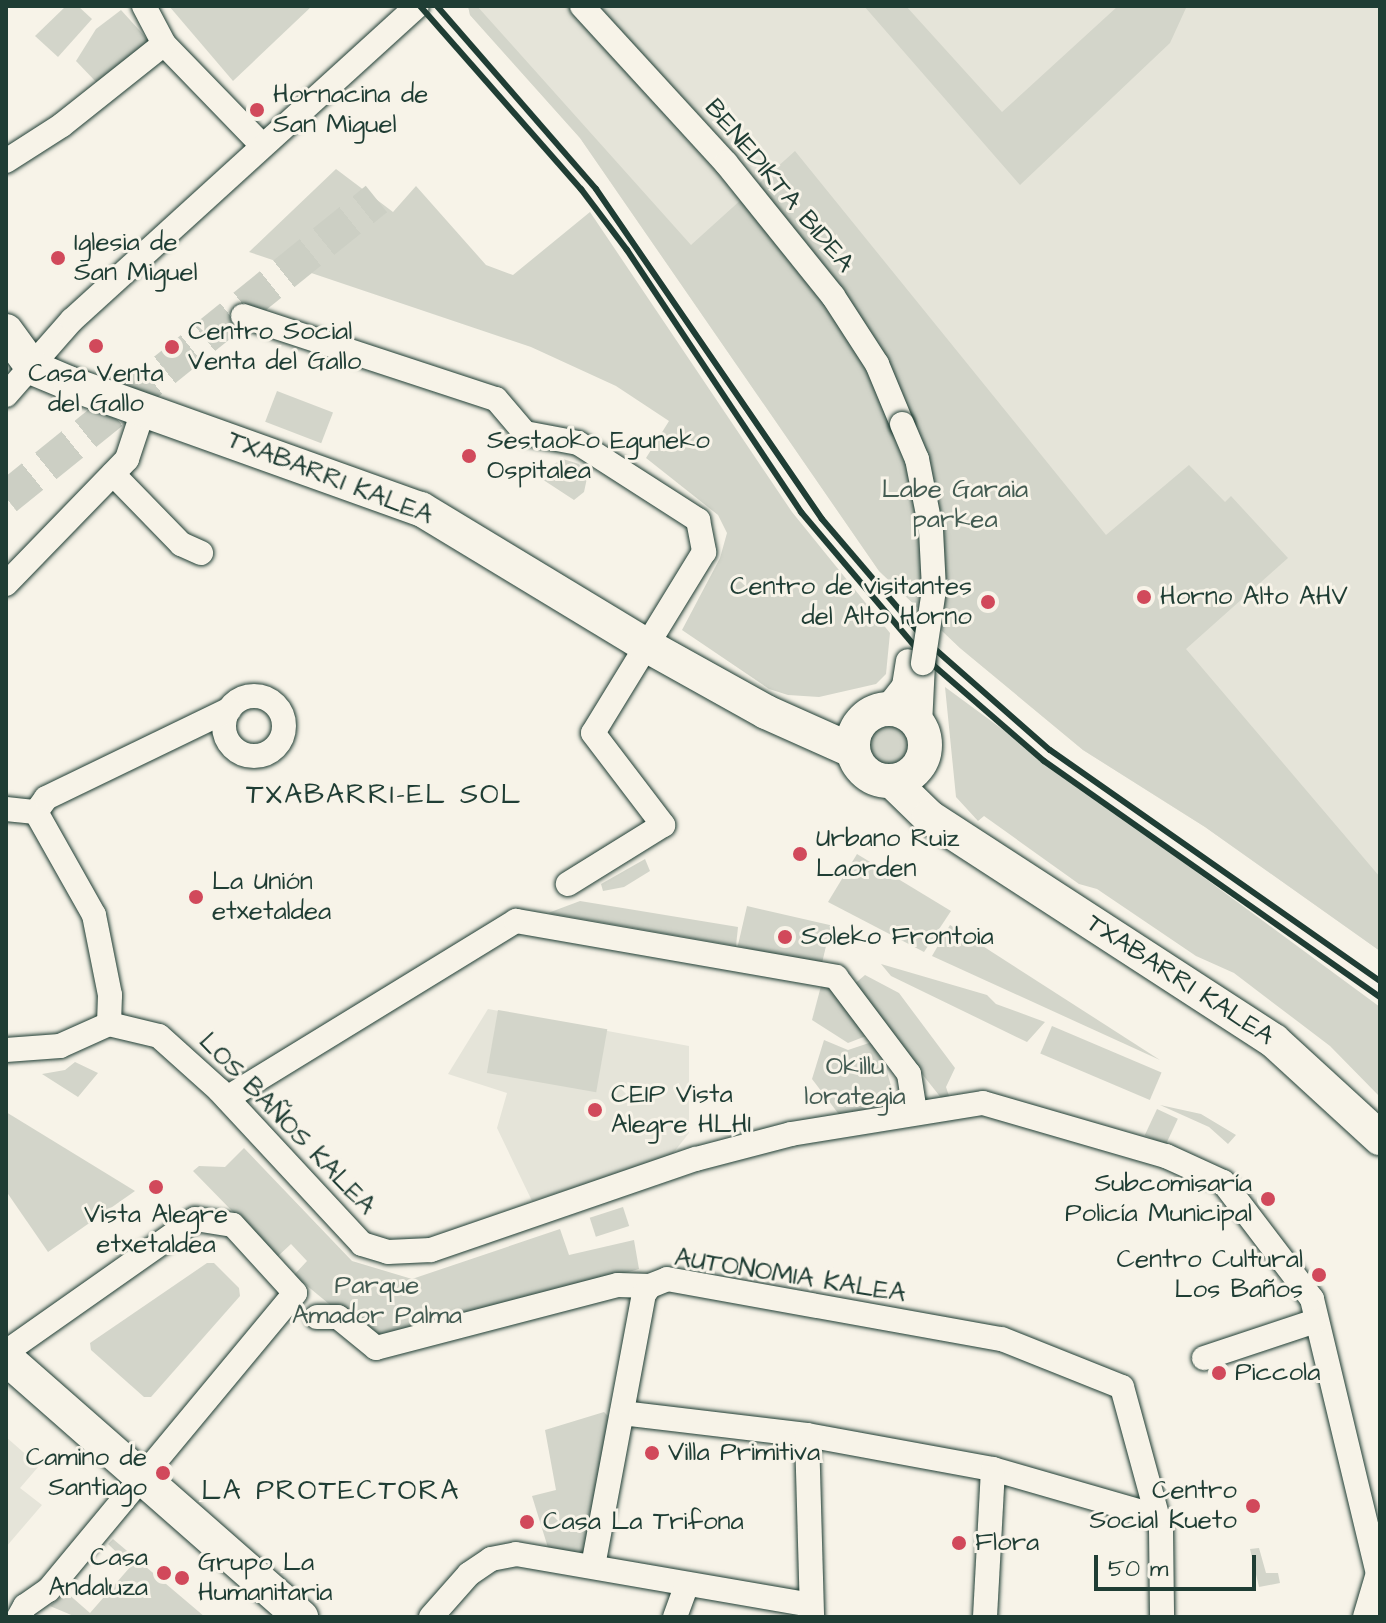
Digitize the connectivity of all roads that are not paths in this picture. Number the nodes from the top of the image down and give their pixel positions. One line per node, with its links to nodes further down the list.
1 (417, 6): 5 (street)
2 (582, 6): 16 (street, BENEDIKTA BIDEA)
3 (143, 7): 4 (street)
4 (164, 44): 5 (street); 6 (street)
5 (261, 144): 9 (street)
6 (6, 161)
7 (243, 316): 15 (street)
8 (6, 331): 9 (street)
9 (33, 368): 10 (street); 11 (street, TXABARRI KALEA)
10 (6, 395)
11 (143, 411): 12 (street); 15 (street, TXABARRI KALEA)
12 (113, 474): 13 (street); 14 (street)
13 (201, 553)
14 (6, 584)
15 (644, 644): 19 (street, TXABARRI KALEA); 26 (street)
16 (916, 662): 18 (street); 20 (street)
17 (230, 709): 24 (street)
18 (877, 712): 19 (street); 20 (street); 21 (street)
19 (776, 717): 21 (street, TXABARRI KALEA)
20 (922, 737): 22 (street); 25 (street)
21 (853, 751): 22 (street)
22 (892, 781): 25 (street, TXABARRI KALEA)
23 (6, 809): 24 (street)
24 (36, 812): 27 (street)
25 (966, 840): 31 (street, TXABARRI KALEA)
26 (568, 884)
27 (109, 1024): 28 (street); 29 (street, LOS BAÑOS KALEA)
28 (6, 1050)
29 (227, 1098): 30 (street, LOS BAÑOS KALEA); 30 (street)
30 (915, 1113): 34 (street, LOS BAÑOS KALEA)
31 (1380, 1138)
32 (650, 1286): 33 (street, AUTONOMIA KALEA); 37 (street); 41 (street, AUTONOMIA KALEA)
33 (317, 1317)
34 (1315, 1321): 36 (street); 43 (street, LOS BAÑOS KALEA)
35 (6, 1355): 40 (street); 40 (street)
36 (1204, 1358)
37 (622, 1413): 38 (street); 42 (street)
38 (807, 1435): 39 (street); 45 (street)
39 (993, 1469): 41 (street); 50 (street)
40 (141, 1476): 46 (street); 47 (street)
41 (1156, 1516): 51 (street)
42 (593, 1566): 44 (street); 48 (street)
43 (1379, 1573): 52 (street)
44 (687, 1584): 45 (street); 49 (street)
45 (812, 1611)
46 (19, 1617)
47 (301, 1617)
48 (431, 1617)
49 (675, 1617)
50 (985, 1617)
51 (1162, 1617)
52 (1365, 1617)

